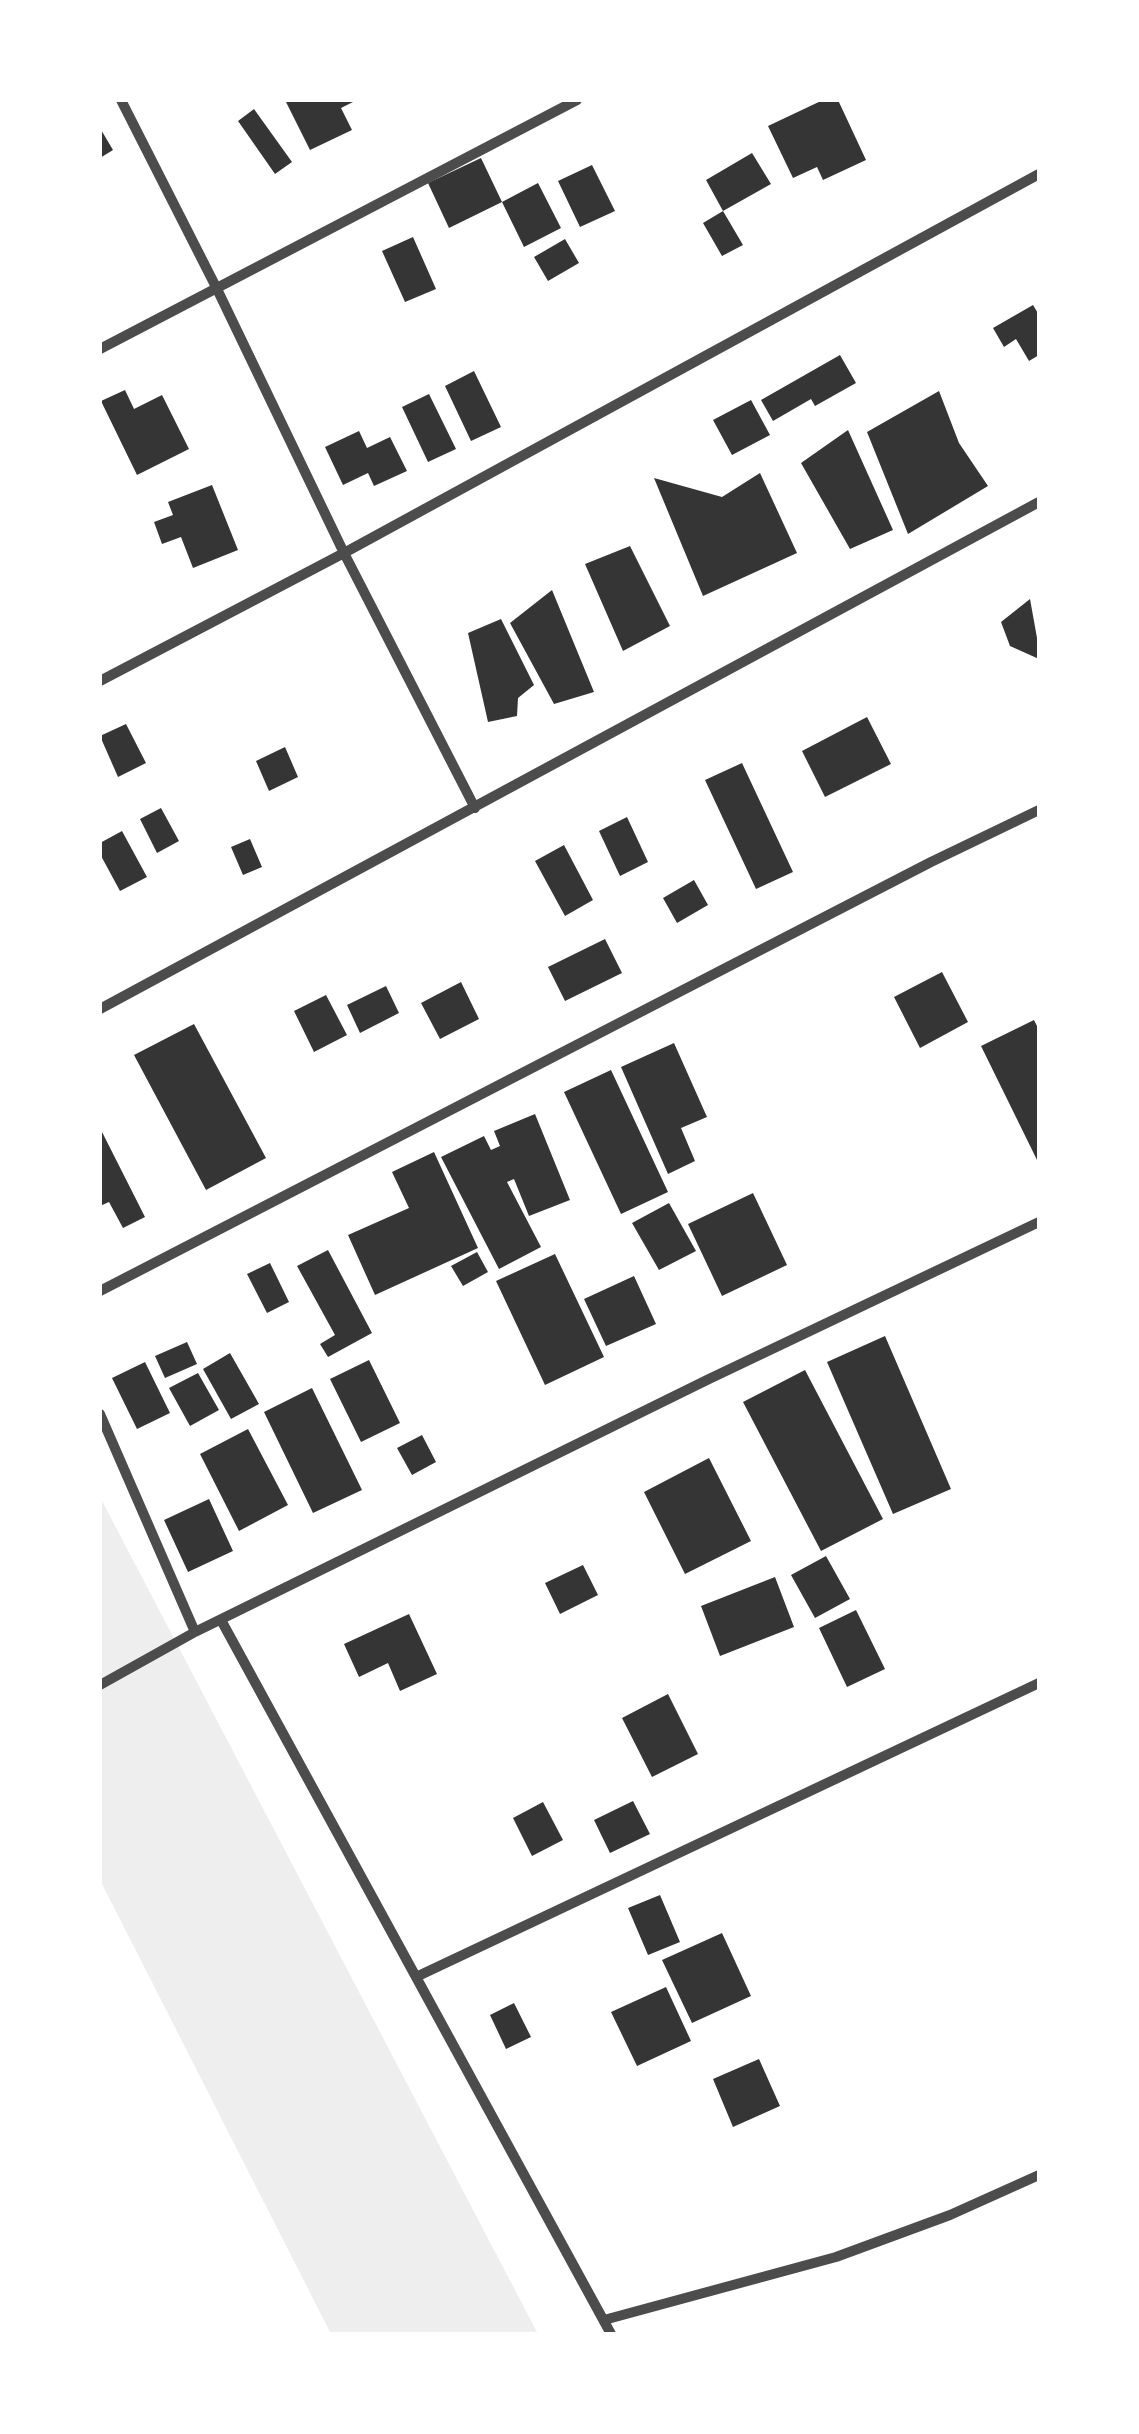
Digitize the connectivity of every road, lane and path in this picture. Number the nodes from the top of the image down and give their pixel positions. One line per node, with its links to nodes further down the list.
1 (121, 100): 4 (street)
2 (577, 100): 4 (street)
3 (1039, 174): 7 (street)
4 (217, 288): 5 (street); 7 (street)
5 (100, 349)
6 (1039, 502): 9 (street)
7 (344, 553): 8 (street); 9 (street)
8 (100, 681)
9 (474, 808): 11 (street)
10 (1039, 810): 13 (street)
11 (100, 1009)
12 (1039, 1222): 15 (street)
13 (100, 1291)
14 (100, 1414): 16 (street)
15 (221, 1620): 16 (street); 19 (street)
16 (195, 1632): 18 (street)
17 (1039, 1684): 19 (street)
18 (100, 1686)
19 (416, 1977): 21 (street)
20 (1039, 2175): 21 (street)
21 (604, 2320): 22 (street)
22 (611, 2334)

